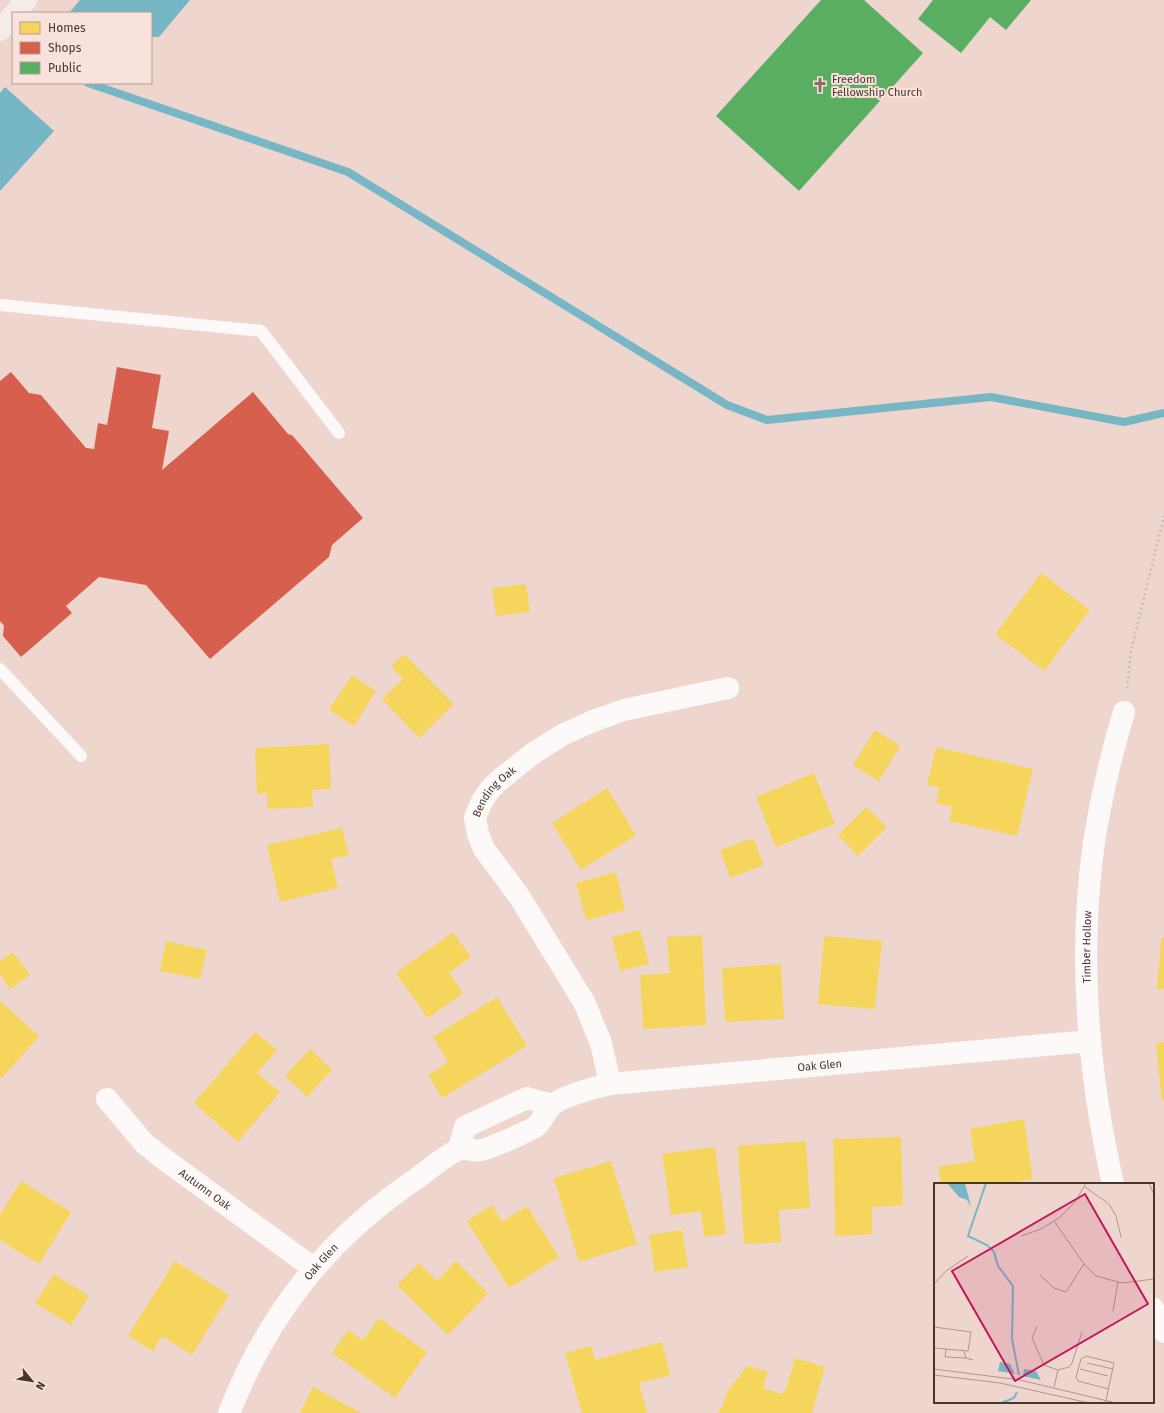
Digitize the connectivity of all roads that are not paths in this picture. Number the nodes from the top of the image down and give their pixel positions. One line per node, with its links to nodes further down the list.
1 (26, 0): 2 (main road)
2 (16, 12)
3 (12, 16): 4 (main road)
4 (0, 30)
5 (0, 305): 6 (lane)
6 (338, 433)
7 (0, 669): 10 (lane)
8 (728, 688): 12 (street, Bending Oak)
9 (1124, 712): 11 (street, Timber Hollow)
10 (81, 756)
11 (1090, 1041): 12 (street, Oak Glen); 16 (street, Timber Hollow)
12 (610, 1084): 14 (street, Oak Glen)
13 (107, 1099): 17 (street, Autumn Oak)
14 (552, 1105): 15 (street, Oak Glen); 15 (street)
15 (459, 1149): 17 (street, Oak Glen)
16 (1113, 1183)
17 (313, 1268): 20 (street, Oak Glen)
18 (1154, 1310): 19 (street)
19 (1164, 1332)
20 (229, 1413)

